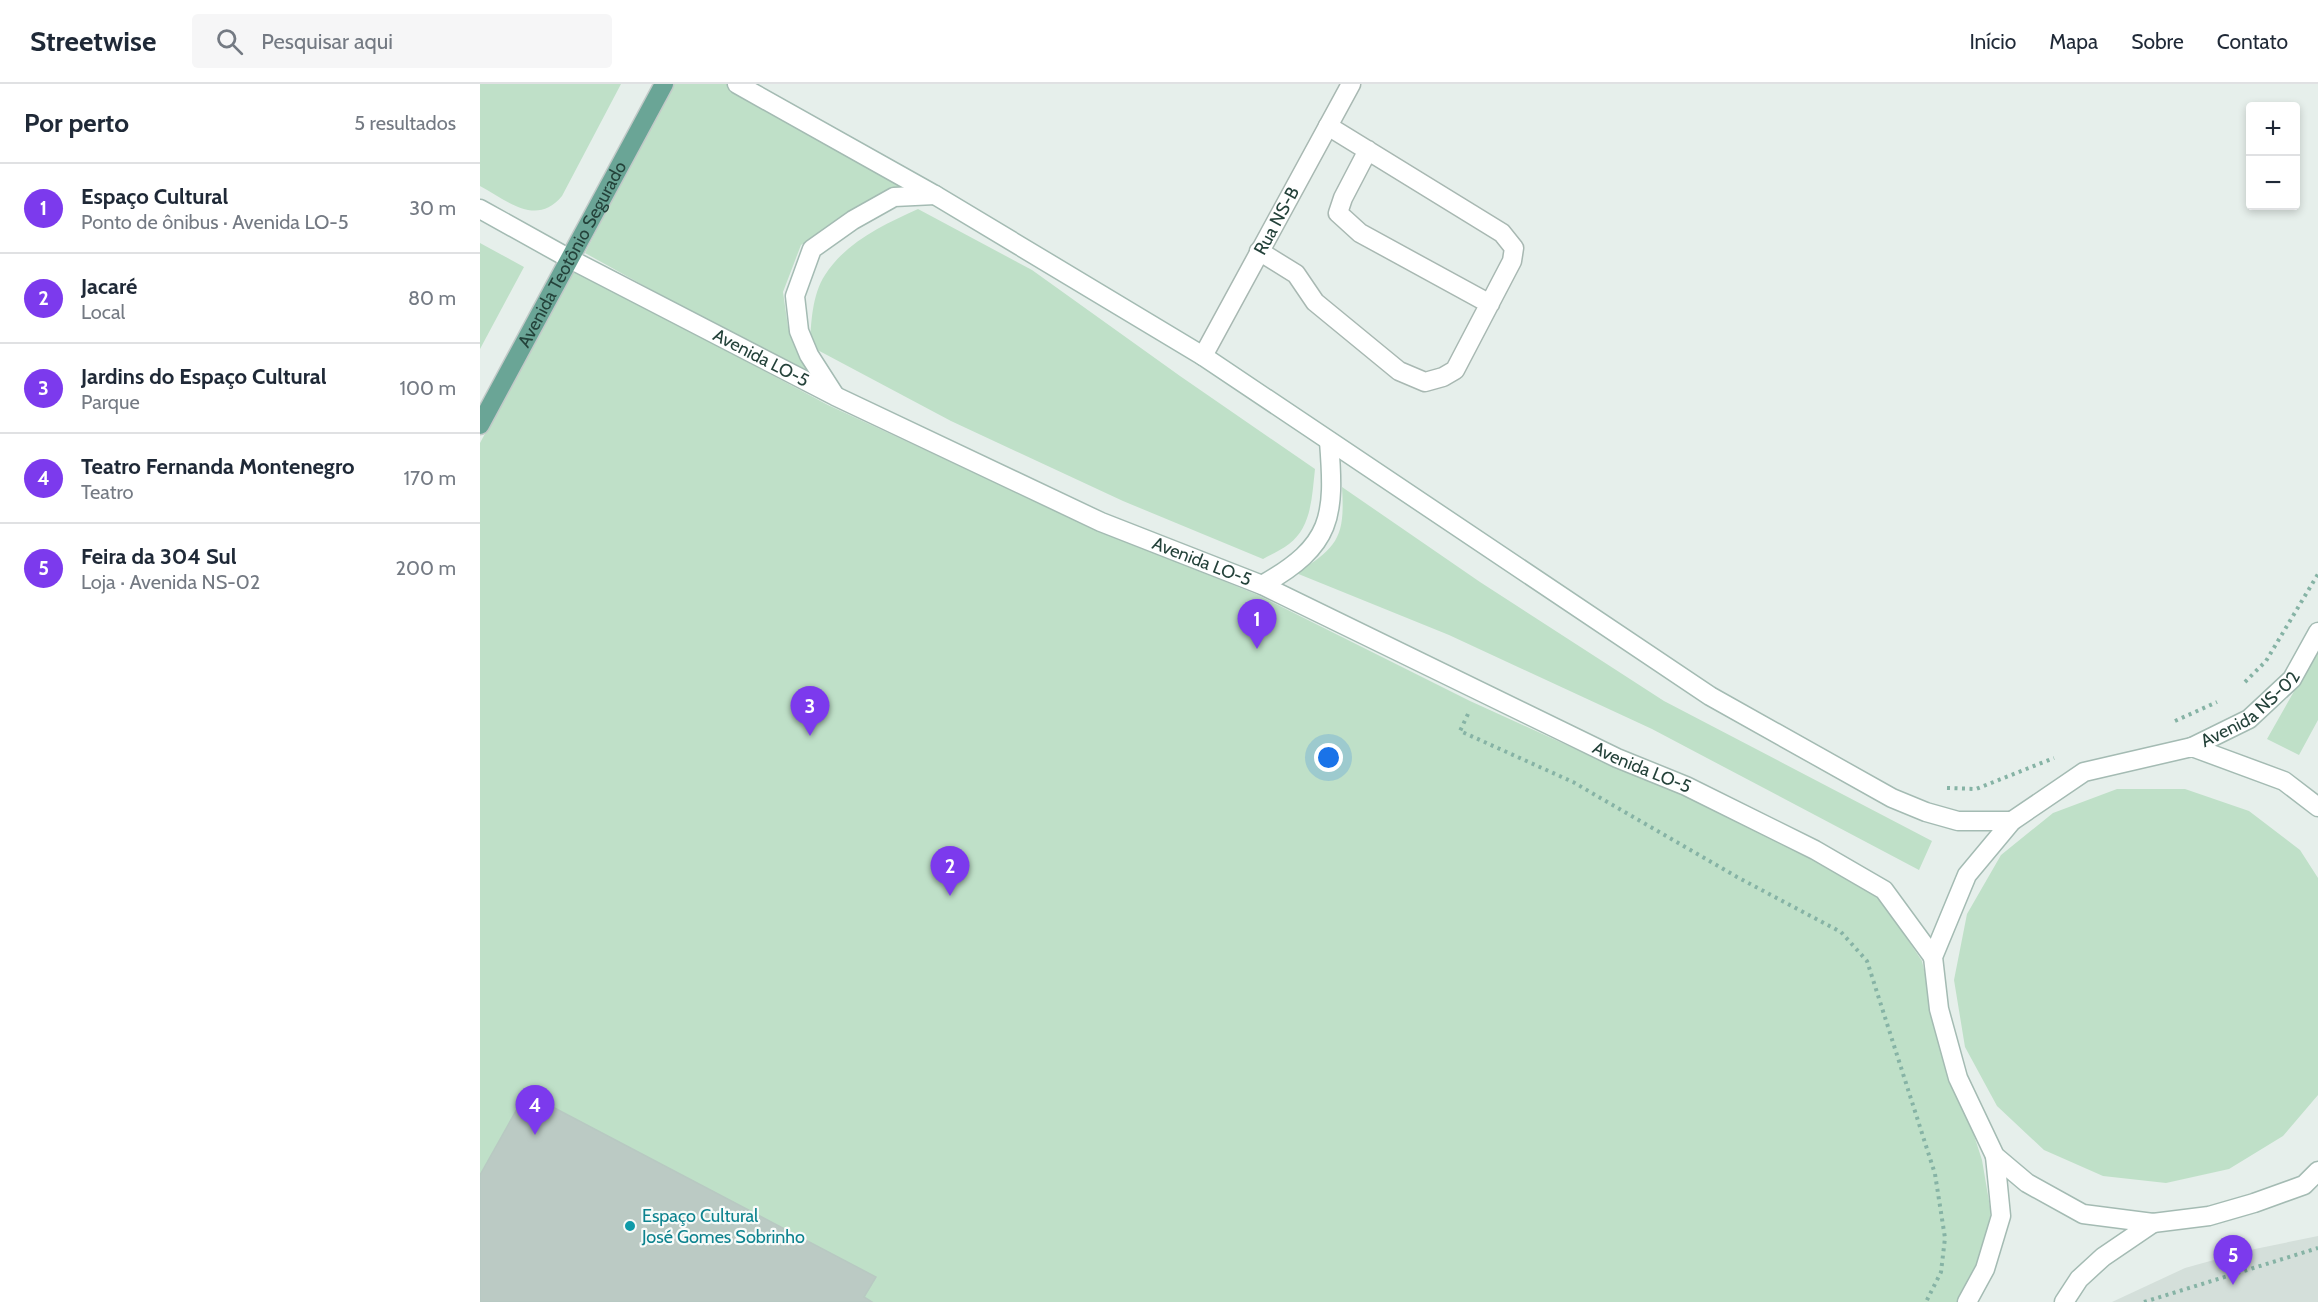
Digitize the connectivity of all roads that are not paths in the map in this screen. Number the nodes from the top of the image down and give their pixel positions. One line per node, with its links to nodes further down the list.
1 (664, 84): 9 (main road, Avenida Teotônio Segurado)
2 (737, 84): 6 (main road)
3 (1351, 84): 4 (main road, Rua NS-B)
4 (1328, 126): 5 (main road); 8 (main road, Rua NS-B)
5 (1368, 150): 10 (main road); 10 (main road)
6 (935, 195): 11 (main road); 12 (main road)
7 (480, 210): 9 (main road, Avenida LO-5)
8 (1259, 251): 10 (main road); 11 (main road, Rua NS-B)
9 (570, 259): 12 (main road, Avenida LO-5); 13 (main road, Avenida Teotônio Segurado)
10 (1490, 304)
11 (1203, 356): 14 (main road)
12 (835, 396): 15 (main road, Avenida LO-5)
13 (480, 425)
14 (1329, 441): 15 (main road); 19 (main road)
15 (1262, 585): 20 (main road, Avenida LO-5)
16 (2318, 632): 17 (main road, Avenida NS-02)
17 (2192, 747): 18 (main road); 19 (main road, Avenida NS-02)
18 (2318, 807)
19 (2012, 821): 20 (main road, Avenida NS-02)
20 (1933, 957): 21 (main road)
21 (1995, 1156): 24 (main road); 25 (main road)
22 (2318, 1171): 23 (main road)
23 (2311, 1185): 24 (main road)
24 (2153, 1223): 26 (main road)
25 (1967, 1302)
26 (2064, 1302)

